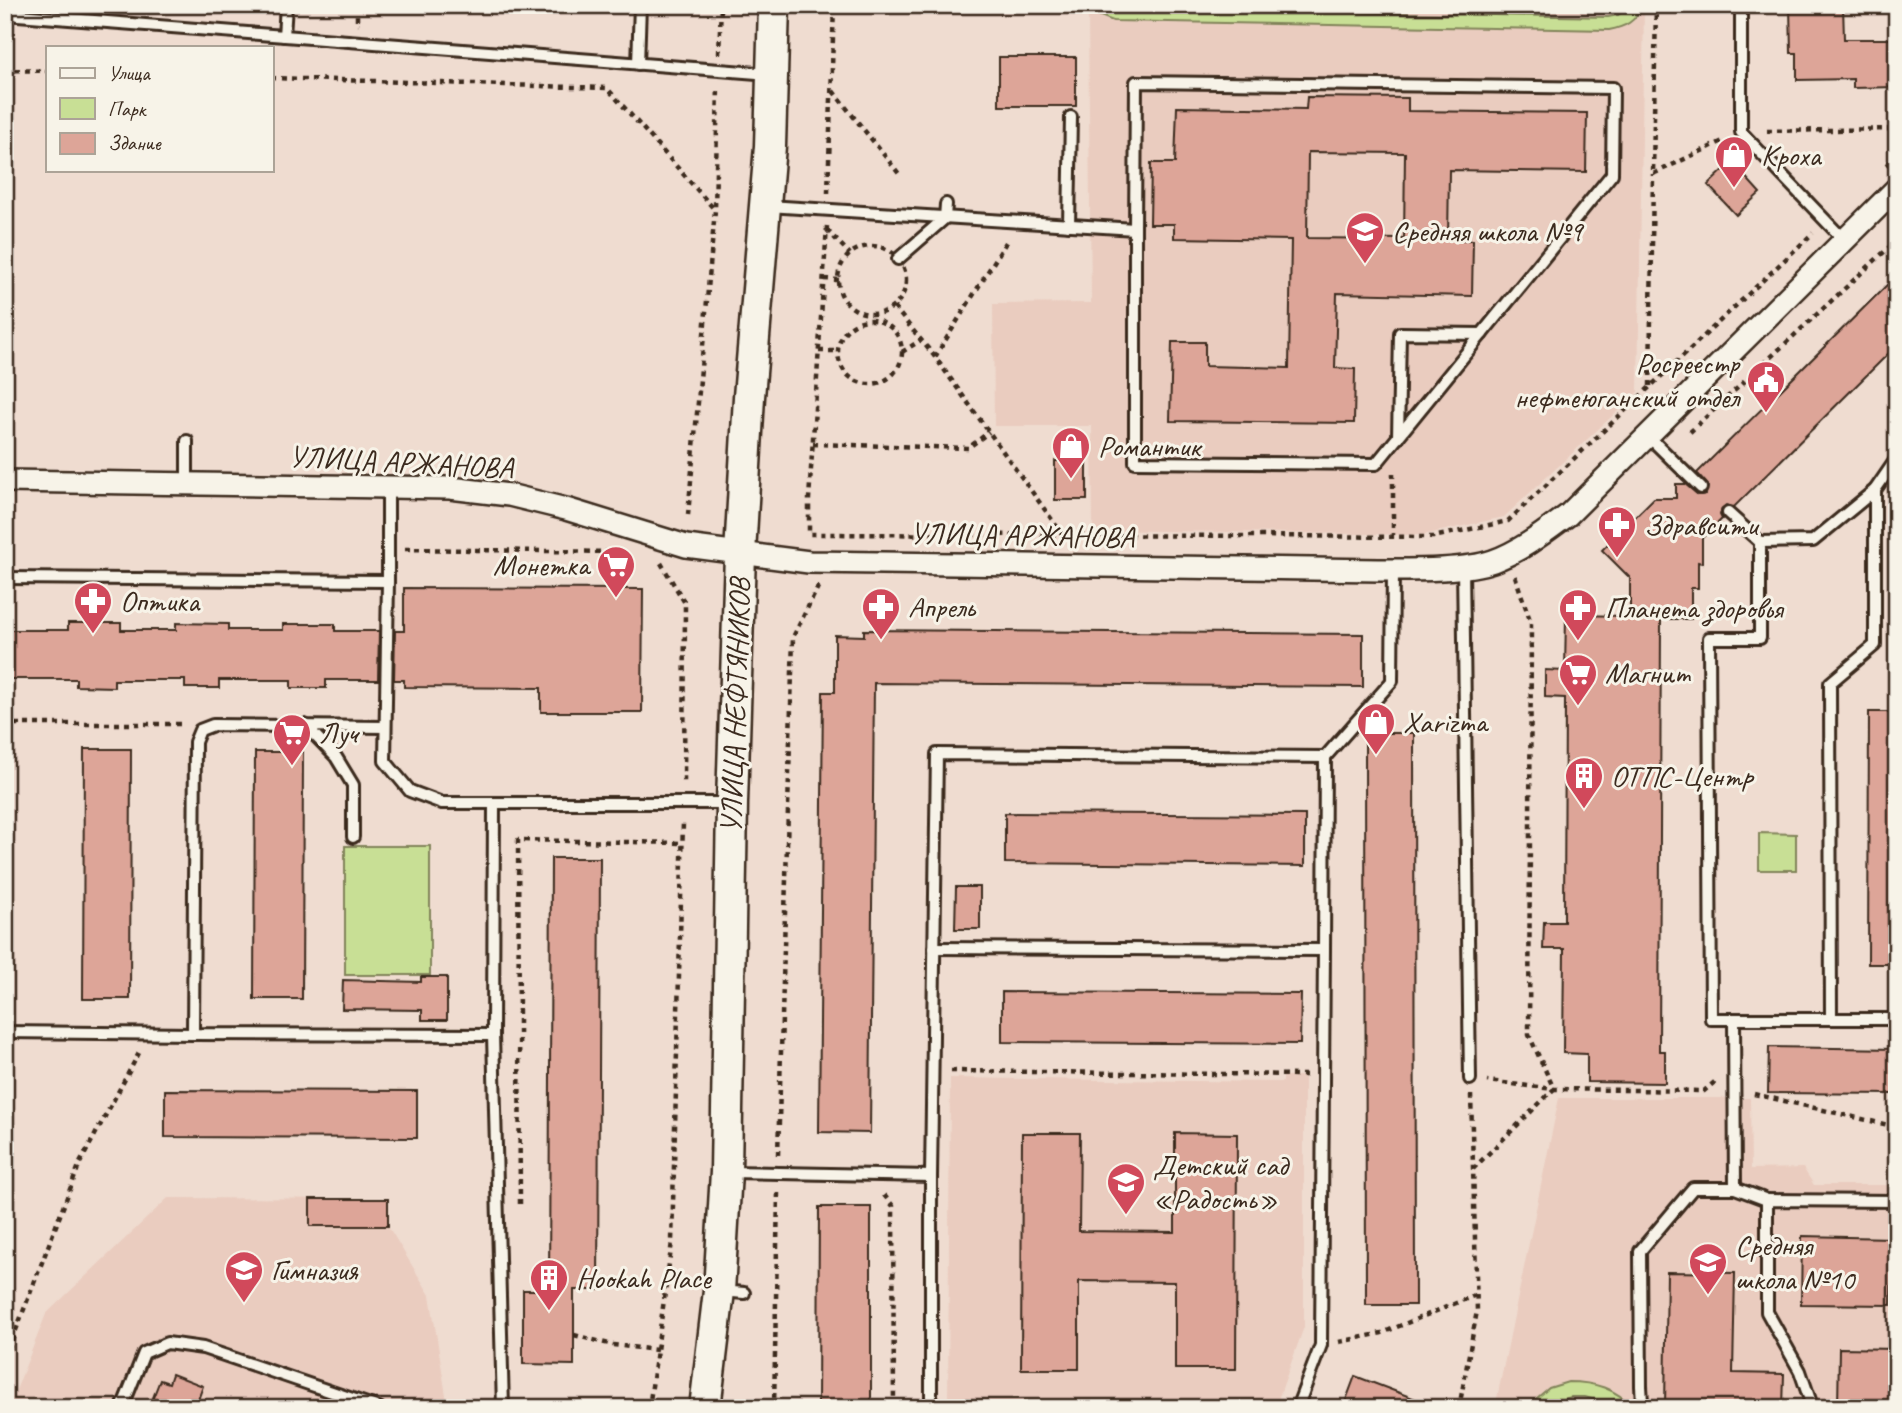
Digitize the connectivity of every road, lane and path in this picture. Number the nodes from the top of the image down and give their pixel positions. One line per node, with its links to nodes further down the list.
1 (286, 5): 9 (lane)
2 (640, 5): 10 (lane)
3 (721, 5): 12 (path)
4 (774, 5): 14 (main road, УЛИЦА НЕФТЯНИКОВ)
5 (834, 5): 16 (path)
6 (1741, 5): 30 (lane)
7 (21, 10): 8 (lane); 9 (lane)
8 (5, 15)
9 (284, 36): 10 (lane)
10 (638, 64): 12 (lane)
11 (5, 70): 13 (path)
12 (719, 70): 14 (lane); 23 (path)
13 (46, 71)
14 (773, 74): 22 (main road, УЛИЦА НЕФТЯНИКОВ)
15 (273, 78): 23 (path)
16 (832, 90): 19 (path); 24 (path)
17 (1071, 117): 27 (lane)
18 (1654, 174): 42 (path)
19 (901, 175)
20 (1897, 188): 30 (street, УЛИЦА АРЖАНОВА)
21 (946, 204): 25 (lane)
22 (765, 206): 24 (lane); 62 (main road, УЛИЦА НЕФТЯНИКОВ)
23 (715, 210): 56 (path)
24 (828, 211): 25 (lane); 28 (path)
25 (945, 218): 26 (lane); 33 (lane)
26 (1019, 222): 27 (lane); 38 (path)
27 (1069, 225): 29 (lane)
28 (827, 229): 32 (path); 34 (path)
29 (1135, 229): 37 (lane); 46 (lane)
30 (1844, 240): 44 (street, УЛИЦА АРЖАНОВА)
31 (1897, 240): 48 (path)
32 (850, 254): 33 (path); 35 (path)
33 (898, 259): 36 (path)
34 (824, 279): 35 (path); 39 (path)
35 (839, 280): 36 (path)
36 (894, 307): 38 (path)
37 (1482, 334): 46 (lane); 46 (lane)
38 (920, 340): 41 (path)
39 (819, 351): 40 (path); 47 (path)
40 (839, 351): 41 (path); 41 (path)
41 (902, 352)
42 (1650, 387)
43 (989, 432): 47 (path)
44 (1649, 437): 48 (lane); 64 (street, УЛИЦА АРЖАНОВА)
45 (187, 441): 51 (lane)
46 (1396, 441): 58 (path)
47 (813, 444): 57 (path)
48 (1667, 454): 53 (lane)
49 (1897, 458): 54 (lane)
50 (5, 481): 51 (street, УЛИЦА АРЖАНОВА)
51 (187, 484): 52 (street, УЛИЦА АРЖАНОВА)
52 (388, 487): 60 (lane); 62 (street, УЛИЦА АРЖАНОВА)
53 (1701, 488)
54 (1875, 490): 59 (lane); 82 (lane)
55 (1728, 513): 59 (lane)
56 (688, 515)
57 (1063, 535)
58 (1393, 535)
59 (1760, 542): 83 (lane)
60 (388, 549): 61 (path); 68 (lane)
61 (627, 552)
62 (740, 554): 65 (street, УЛИЦА АРЖАНОВА); 76 (main road, УЛИЦА НЕФТЯНИКОВ)
63 (660, 562): 75 (path)
64 (1463, 566): 65 (street, УЛИЦА АРЖАНОВА); 92 (lane)
65 (1393, 569): 74 (lane)
66 (1513, 572): 93 (path)
67 (5, 578): 68 (lane)
68 (388, 581): 73 (lane)
69 (831, 587): 99 (path)
70 (5, 724): 71 (path)
71 (213, 724): 72 (lane); 87 (lane)
72 (305, 725): 73 (lane); 78 (lane)
73 (386, 727): 77 (lane)
74 (1325, 757): 80 (lane); 81 (lane)
75 (684, 803): 76 (lane); 77 (lane); 79 (path)
76 (732, 803): 98 (main road, УЛИЦА НЕФТЯНИКОВ)
77 (494, 804): 88 (lane)
78 (353, 837)
79 (682, 843): 107 (path); 111 (path)
80 (934, 948): 81 (lane); 90 (lane)
81 (1324, 950): 91 (lane)
82 (1830, 1018): 83 (lane); 84 (lane)
83 (1734, 1019): 89 (lane)
84 (1897, 1019)
85 (5, 1032): 86 (lane)
86 (150, 1033): 87 (lane); 112 (path)
87 (193, 1034): 88 (lane)
88 (492, 1035): 116 (lane)
89 (1734, 1065): 94 (path); 95 (lane)
90 (932, 1071): 91 (path); 100 (lane)
91 (1323, 1076): 110 (lane)
92 (1470, 1079): 93 (path); 97 (path)
93 (1553, 1089): 94 (path); 97 (path)
94 (1704, 1091): 95 (path)
95 (1734, 1091): 96 (path); 101 (lane)
96 (1897, 1127)
97 (1473, 1169): 108 (path)
98 (726, 1172): 99 (lane); 118 (main road, УЛИЦА НЕФТЯНИКОВ)
99 (778, 1173): 100 (lane); 102 (path)
100 (931, 1176): 121 (lane)
101 (1734, 1188): 105 (lane); 124 (lane)
102 (778, 1191): 103 (path); 119 (path)
103 (790, 1191)
104 (881, 1191): 120 (path)
105 (1767, 1200): 106 (lane); 113 (lane)
106 (1897, 1201)
107 (520, 1214)
108 (1477, 1295): 110 (path); 123 (path)
109 (574, 1335): 111 (path)
110 (1321, 1345): 122 (lane)
111 (657, 1350): 117 (path)
112 (5, 1359)
113 (1810, 1400)
114 (122, 1408): 115 (lane)
115 (379, 1408)
116 (503, 1408)
117 (649, 1408)
118 (705, 1408)
119 (774, 1408)
120 (894, 1408)
121 (930, 1408)
122 (1297, 1408)
123 (1459, 1408)
124 (1645, 1408)

